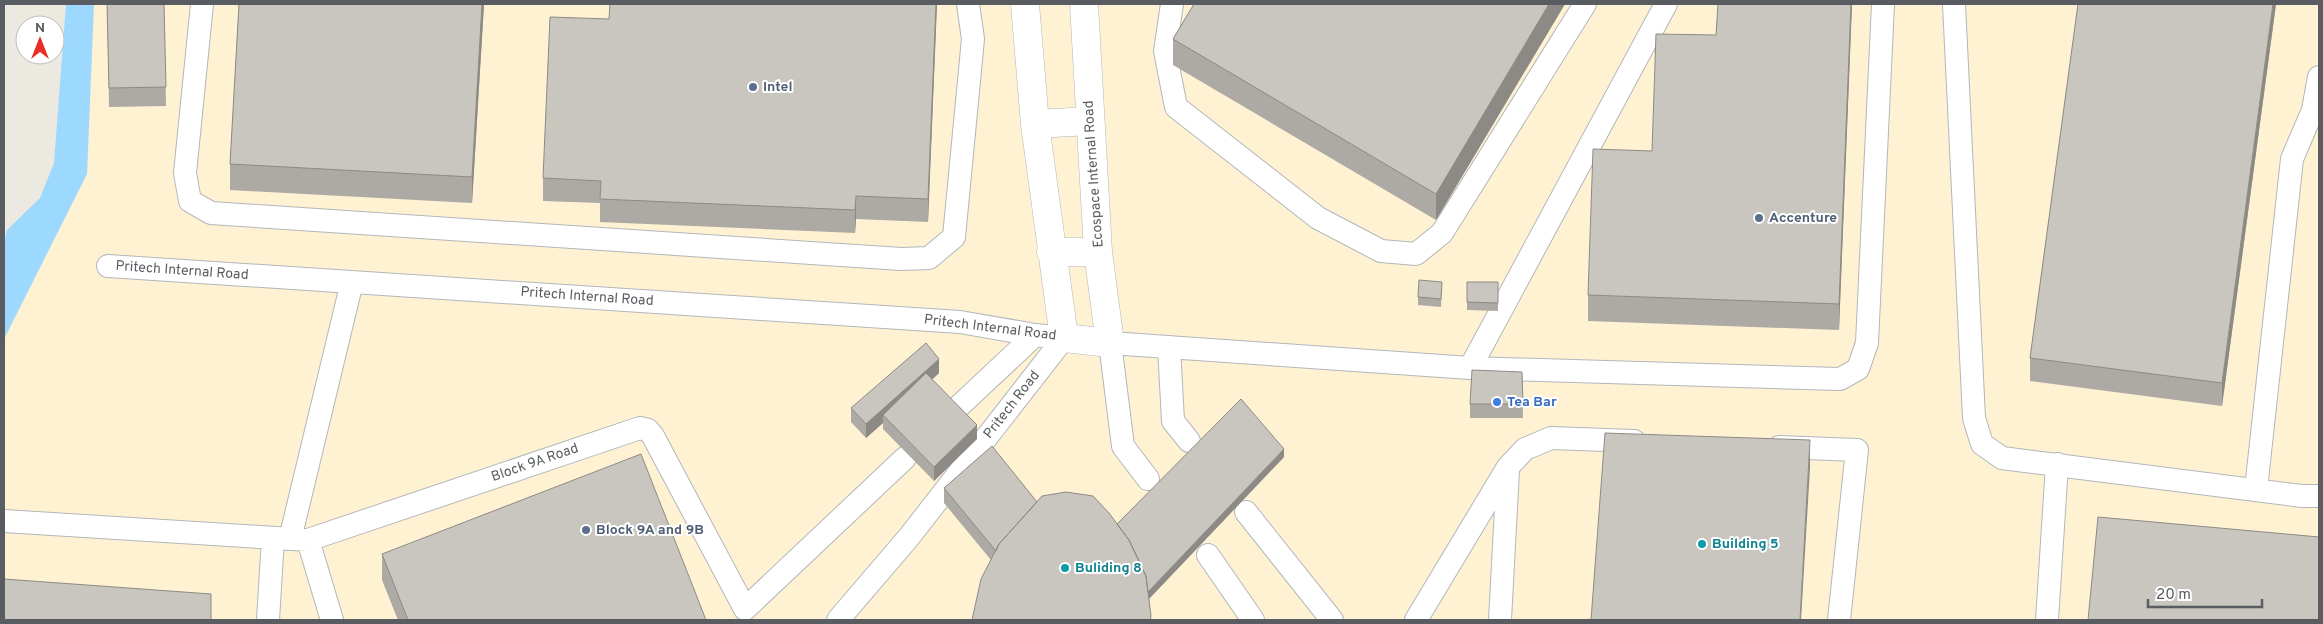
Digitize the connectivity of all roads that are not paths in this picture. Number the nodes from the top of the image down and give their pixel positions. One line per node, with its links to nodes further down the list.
1 (202, 4): 2 (lane)
2 (968, 4)
3 (1025, 4): 13 (street)
4 (1084, 4): 12 (street, Ecospace Internal Road)
5 (1172, 4): 6 (lane)
6 (1585, 4)
7 (1666, 4): 22 (lane)
8 (1883, 4): 22 (lane)
9 (1954, 4): 28 (lane)
10 (2319, 77): 11 (lane)
11 (2316, 109): 31 (lane)
12 (1090, 120): 13 (street); 15 (street, Ecospace Internal Road)
13 (1035, 124): 14 (street)
14 (1051, 252): 15 (street); 19 (street)
15 (1098, 252): 20 (street, Ecospace Internal Road)
16 (108, 266): 17 (lane, Pritech Internal Road)
17 (352, 282): 18 (lane, Pritech Internal Road); 35 (lane)
18 (1035, 335): 19 (lane, Pritech Internal Road); 23 (lane)
19 (1064, 338): 20 (street); 40 (lane, Pritech Road)
20 (1110, 343): 21 (lane); 30 (lane)
21 (1169, 347): 22 (lane); 24 (lane)
22 (1470, 368)
23 (955, 410)
24 (1189, 441)
25 (1660, 442): 29 (lane)
26 (1758, 446): 45 (lane)
27 (905, 458): 37 (lane, Block 9A Road)
28 (2057, 464): 31 (lane); 46 (lane)
29 (1508, 467): 43 (lane); 44 (lane)
30 (1148, 479)
31 (2256, 489): 32 (lane)
32 (2319, 496)
33 (1246, 512): 42 (lane)
34 (4, 521): 35 (lane)
35 (291, 539): 37 (lane, Block 9A Road); 38 (lane); 39 (lane)
36 (1208, 556): 41 (lane)
37 (747, 615)
38 (268, 620)
39 (332, 620)
40 (838, 620)
41 (1253, 620)
42 (1332, 620)
43 (1416, 620)
44 (1500, 620)
45 (1839, 620)
46 (2047, 620)

